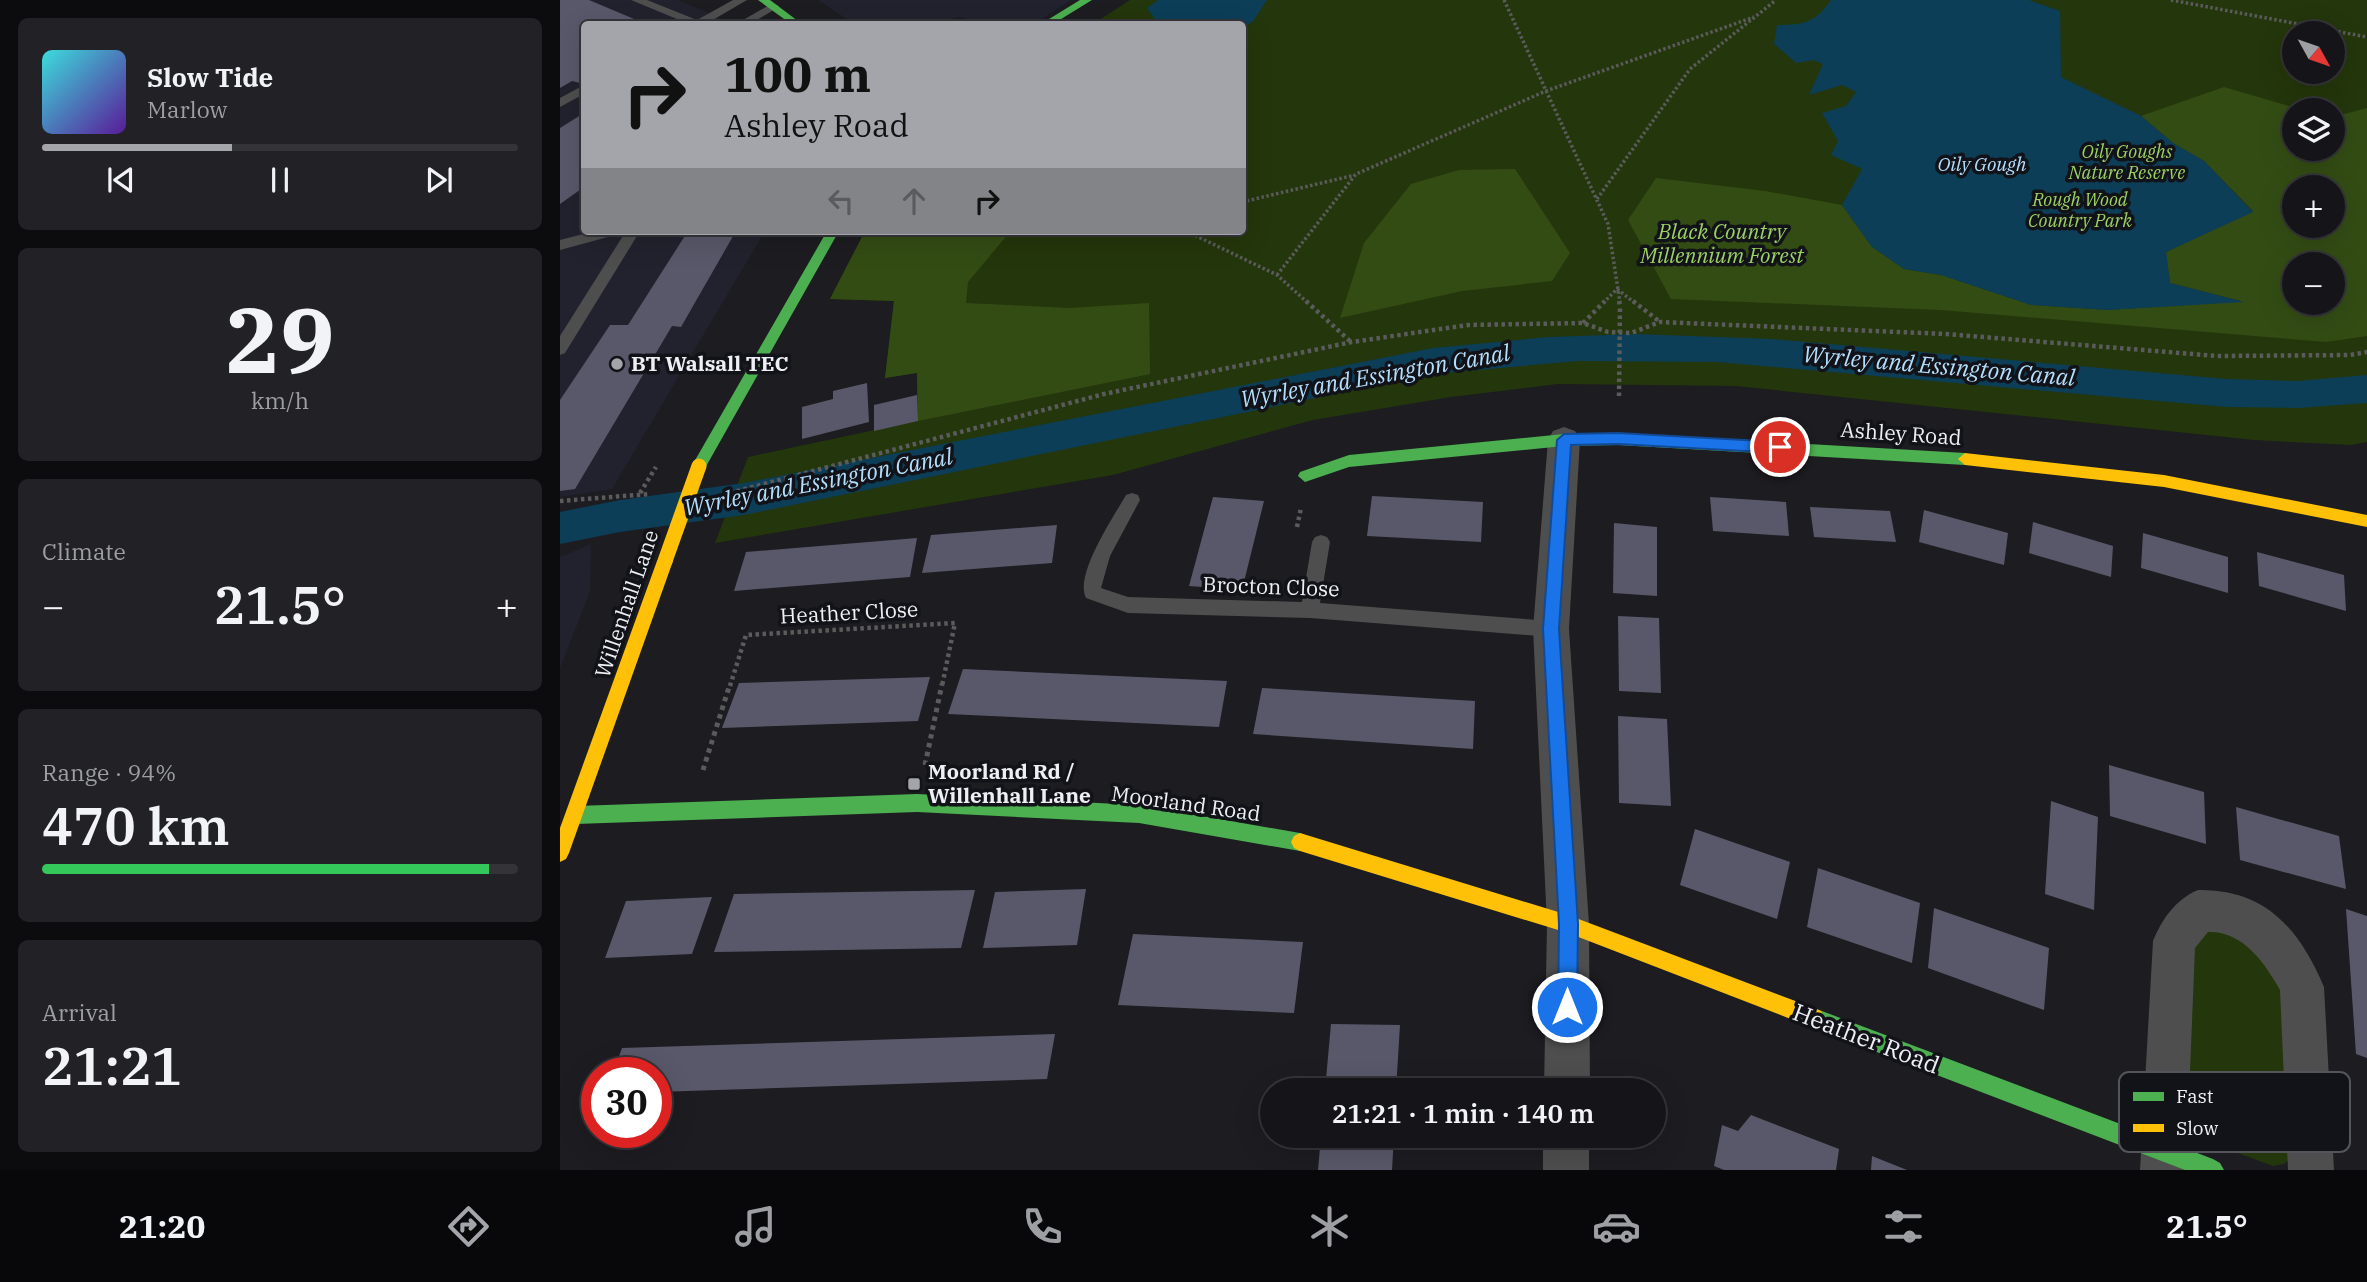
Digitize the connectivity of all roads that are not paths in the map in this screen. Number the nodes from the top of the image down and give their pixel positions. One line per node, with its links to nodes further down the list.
1 (638, 0): 5 (lane)
2 (741, 0): 6 (lane)
3 (1087, 0): 9 (street)
4 (768, 3): 7 (lane); 8 (street)
5 (690, 21)
6 (703, 21)
7 (746, 21)
8 (793, 21)
9 (1051, 21)
10 (581, 91): 11 (lane)
11 (560, 103)
12 (599, 235): 15 (lane)
13 (631, 235): 16 (lane)
14 (831, 235): 24 (street, Willenhall Lane, bridge)
15 (560, 245)
16 (560, 349)
17 (1564, 440): 18 (street, Ashley Road); 20 (street, Ashley Road); 23 (street)
18 (1305, 476)
19 (1132, 500): 22 (lane, Brocton Close)
20 (2367, 521)
21 (1321, 542): 22 (lane)
22 (1310, 610): 23 (lane, Brocton Close)
23 (1551, 629): 26 (street)
24 (576, 815): 25 (street, Willenhall Lane); 26 (street, Moorland Road)
25 (560, 853)
26 (1568, 924): 29 (street); 30 (street, Heather Road)
27 (2168, 1072): 28 (street)
28 (2306, 1072)
29 (1566, 1078)
30 (2119, 1144)
31 (1566, 1148): 35 (street)
32 (2139, 1152): 34 (street, Heather Road)
33 (2310, 1152): 37 (street)
34 (2164, 1162): 36 (street, Heather Road)
35 (1566, 1170)
36 (2213, 1170)
37 (2311, 1170)

